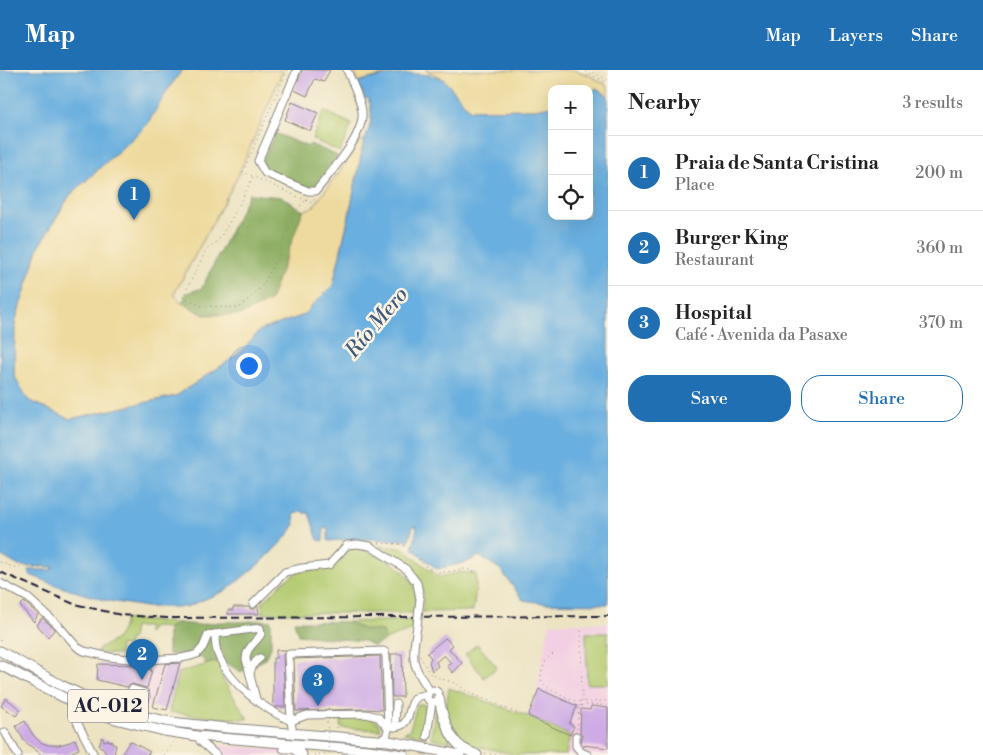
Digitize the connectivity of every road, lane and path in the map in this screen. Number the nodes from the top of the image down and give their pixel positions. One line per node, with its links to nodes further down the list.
1 (287, 70): 8 (path)
2 (297, 70): 3 (street)
3 (347, 70)
4 (581, 70): 7 (path)
5 (589, 70): 6 (path)
6 (608, 80)
7 (608, 83)
8 (253, 177): 10 (path); 10 (path)
9 (317, 196): 10 (path)
10 (305, 200)
11 (370, 546): 14 (path); 16 (street); 19 (street, bridge)
12 (0, 562): 13 (path)
13 (52, 568)
14 (478, 572)
15 (0, 583): 18 (street)
16 (253, 604)
17 (581, 627): 30 (path)
18 (215, 634): 24 (street); 27 (street)
19 (413, 650): 26 (street); 37 (path)
20 (0, 652): 36 (main road, AC-012)
21 (553, 654): 30 (path)
22 (260, 658): 24 (street)
23 (0, 665): 25 (main road, AC-012)
24 (250, 675): 27 (street)
25 (41, 686): 47 (main road); 50 (main road, AC-012)
26 (429, 692): 29 (street); 29 (street); 41 (street)
27 (256, 699): 39 (street)
28 (131, 700): 32 (street); 32 (street); 36 (street)
29 (435, 700): 45 (street); 51 (main road)
30 (582, 701): 31 (path); 34 (path)
31 (608, 701)
32 (144, 703): 38 (street)
33 (396, 704): 41 (street)
34 (579, 706): 35 (path); 46 (path)
35 (608, 706)
36 (127, 712): 38 (main road, AC-012)
37 (517, 713)
38 (142, 716): 44 (main road, AC-012)
39 (291, 721): 41 (street); 41 (street); 44 (street)
40 (77, 722): 53 (street)
41 (391, 727): 48 (street)
42 (336, 728): 57 (path, bridge)
43 (5, 732): 52 (street)
44 (293, 734): 48 (main road, AC-012)
45 (427, 736)
46 (576, 736): 61 (street)
47 (176, 738): 49 (main road); 54 (path)
48 (377, 740): 59 (main road, AC-012)
49 (200, 741): 55 (street); 56 (main road)
50 (346, 753): 58 (main road)
51 (479, 754): 60 (path)
52 (18, 755)
53 (93, 755)
54 (164, 755)
55 (216, 755)
56 (302, 755)
57 (314, 755)
58 (404, 755)
59 (460, 755)
60 (497, 755)
61 (588, 755)

